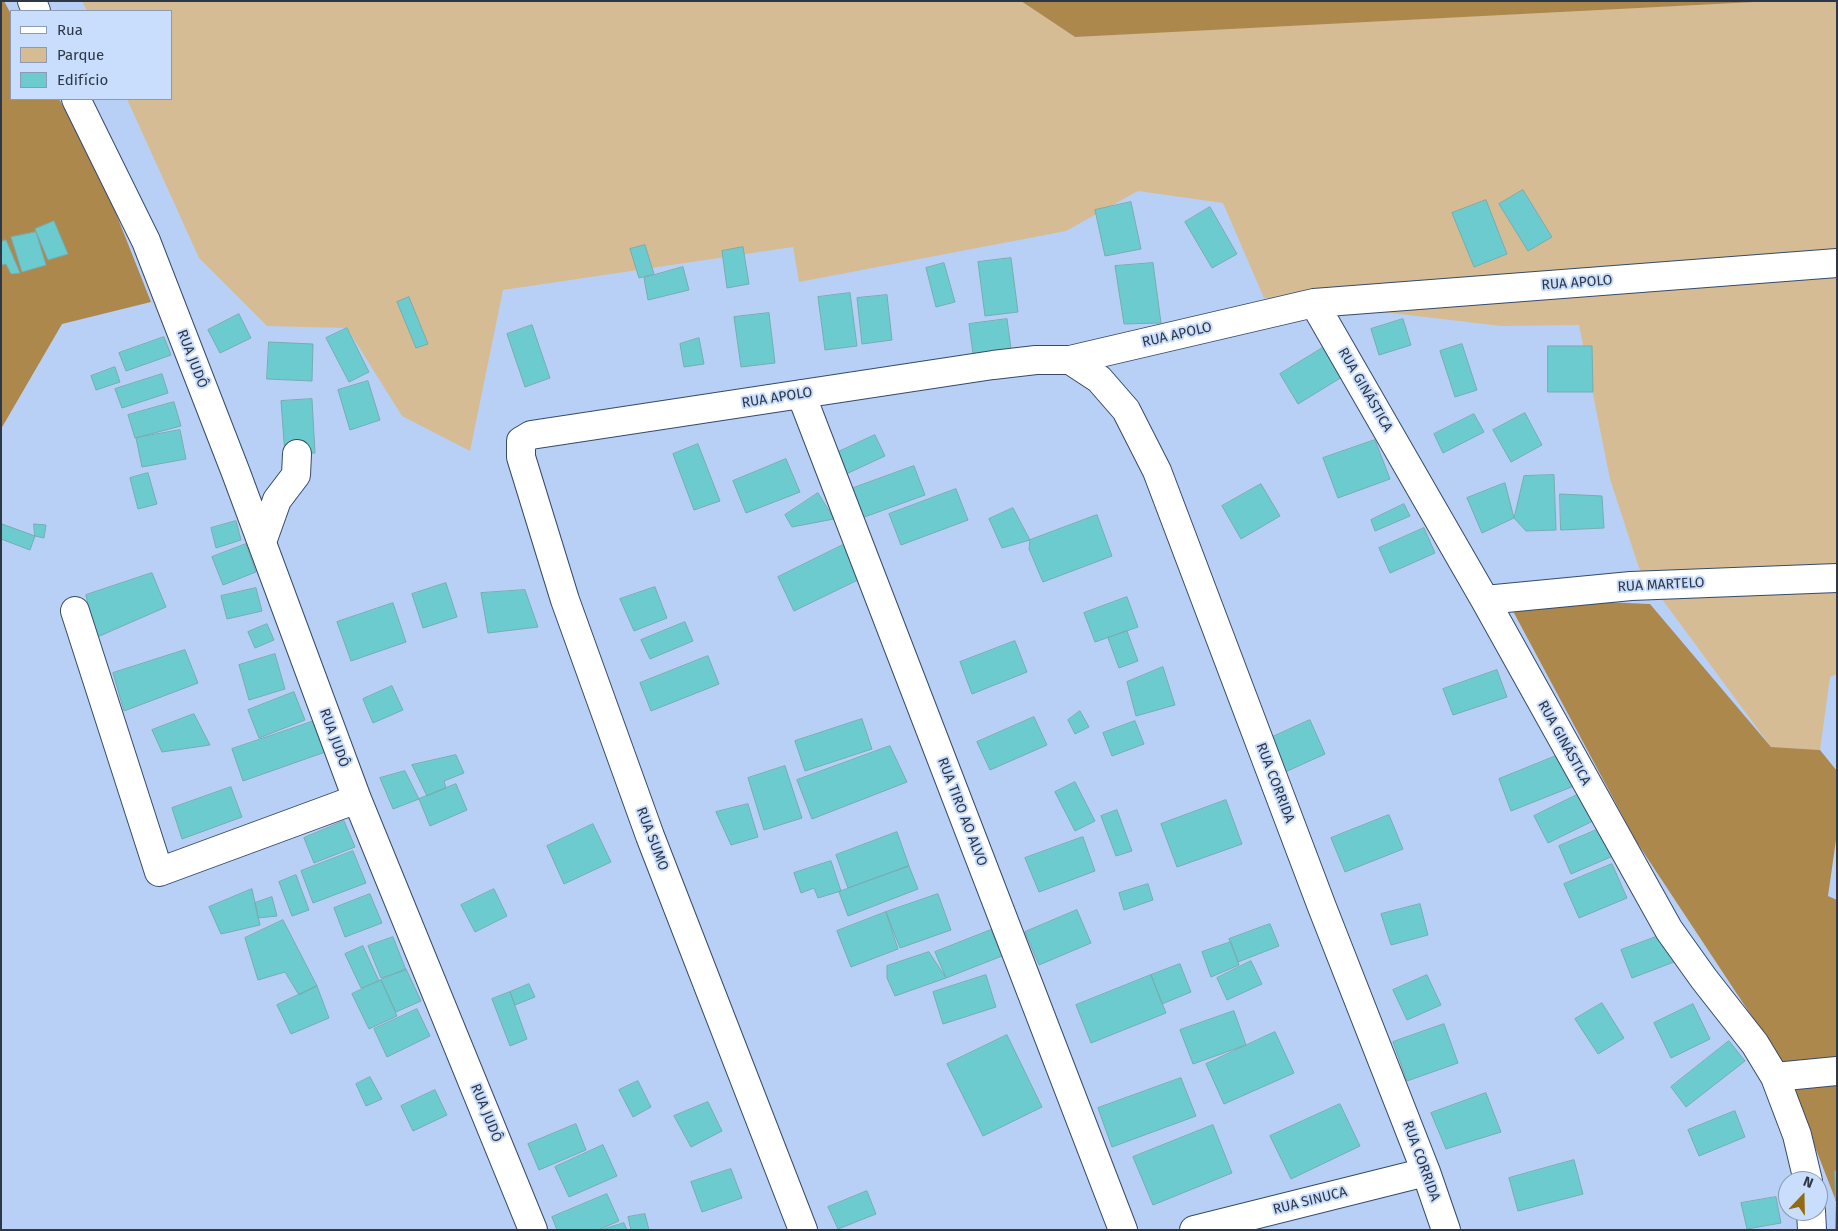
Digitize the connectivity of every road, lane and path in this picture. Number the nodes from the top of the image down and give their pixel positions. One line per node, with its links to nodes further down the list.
1 (76, 100): 8 (street, RUA JUDÔ)
2 (1837, 263): 3 (street, RUA APOLO)
3 (1314, 303): 4 (street, RUA APOLO); 10 (street, RUA GINÁSTICA)
4 (1070, 360): 5 (street, RUA APOLO); 16 (street, RUA CORRIDA)
5 (801, 394): 6 (street, RUA APOLO); 19 (street, RUA TIRO AO ALVO)
6 (521, 441): 18 (street, RUA SUMO)
7 (297, 454): 8 (street)
8 (262, 542): 12 (street, RUA JUDÔ)
9 (1837, 578): 10 (street, RUA MARTELO)
10 (1485, 600): 14 (street, RUA GINÁSTICA)
11 (75, 611): 12 (street)
12 (357, 799): 17 (street, RUA JUDÔ)
13 (1837, 1071): 14 (street)
14 (1775, 1077): 15 (street, RUA GINÁSTICA)
15 (1806, 1171)
16 (1426, 1172): 20 (street, RUA SINUCA); 21 (street, RUA CORRIDA)
17 (533, 1230)
18 (803, 1230)
19 (1123, 1230)
20 (1194, 1230)
21 (1446, 1230)

